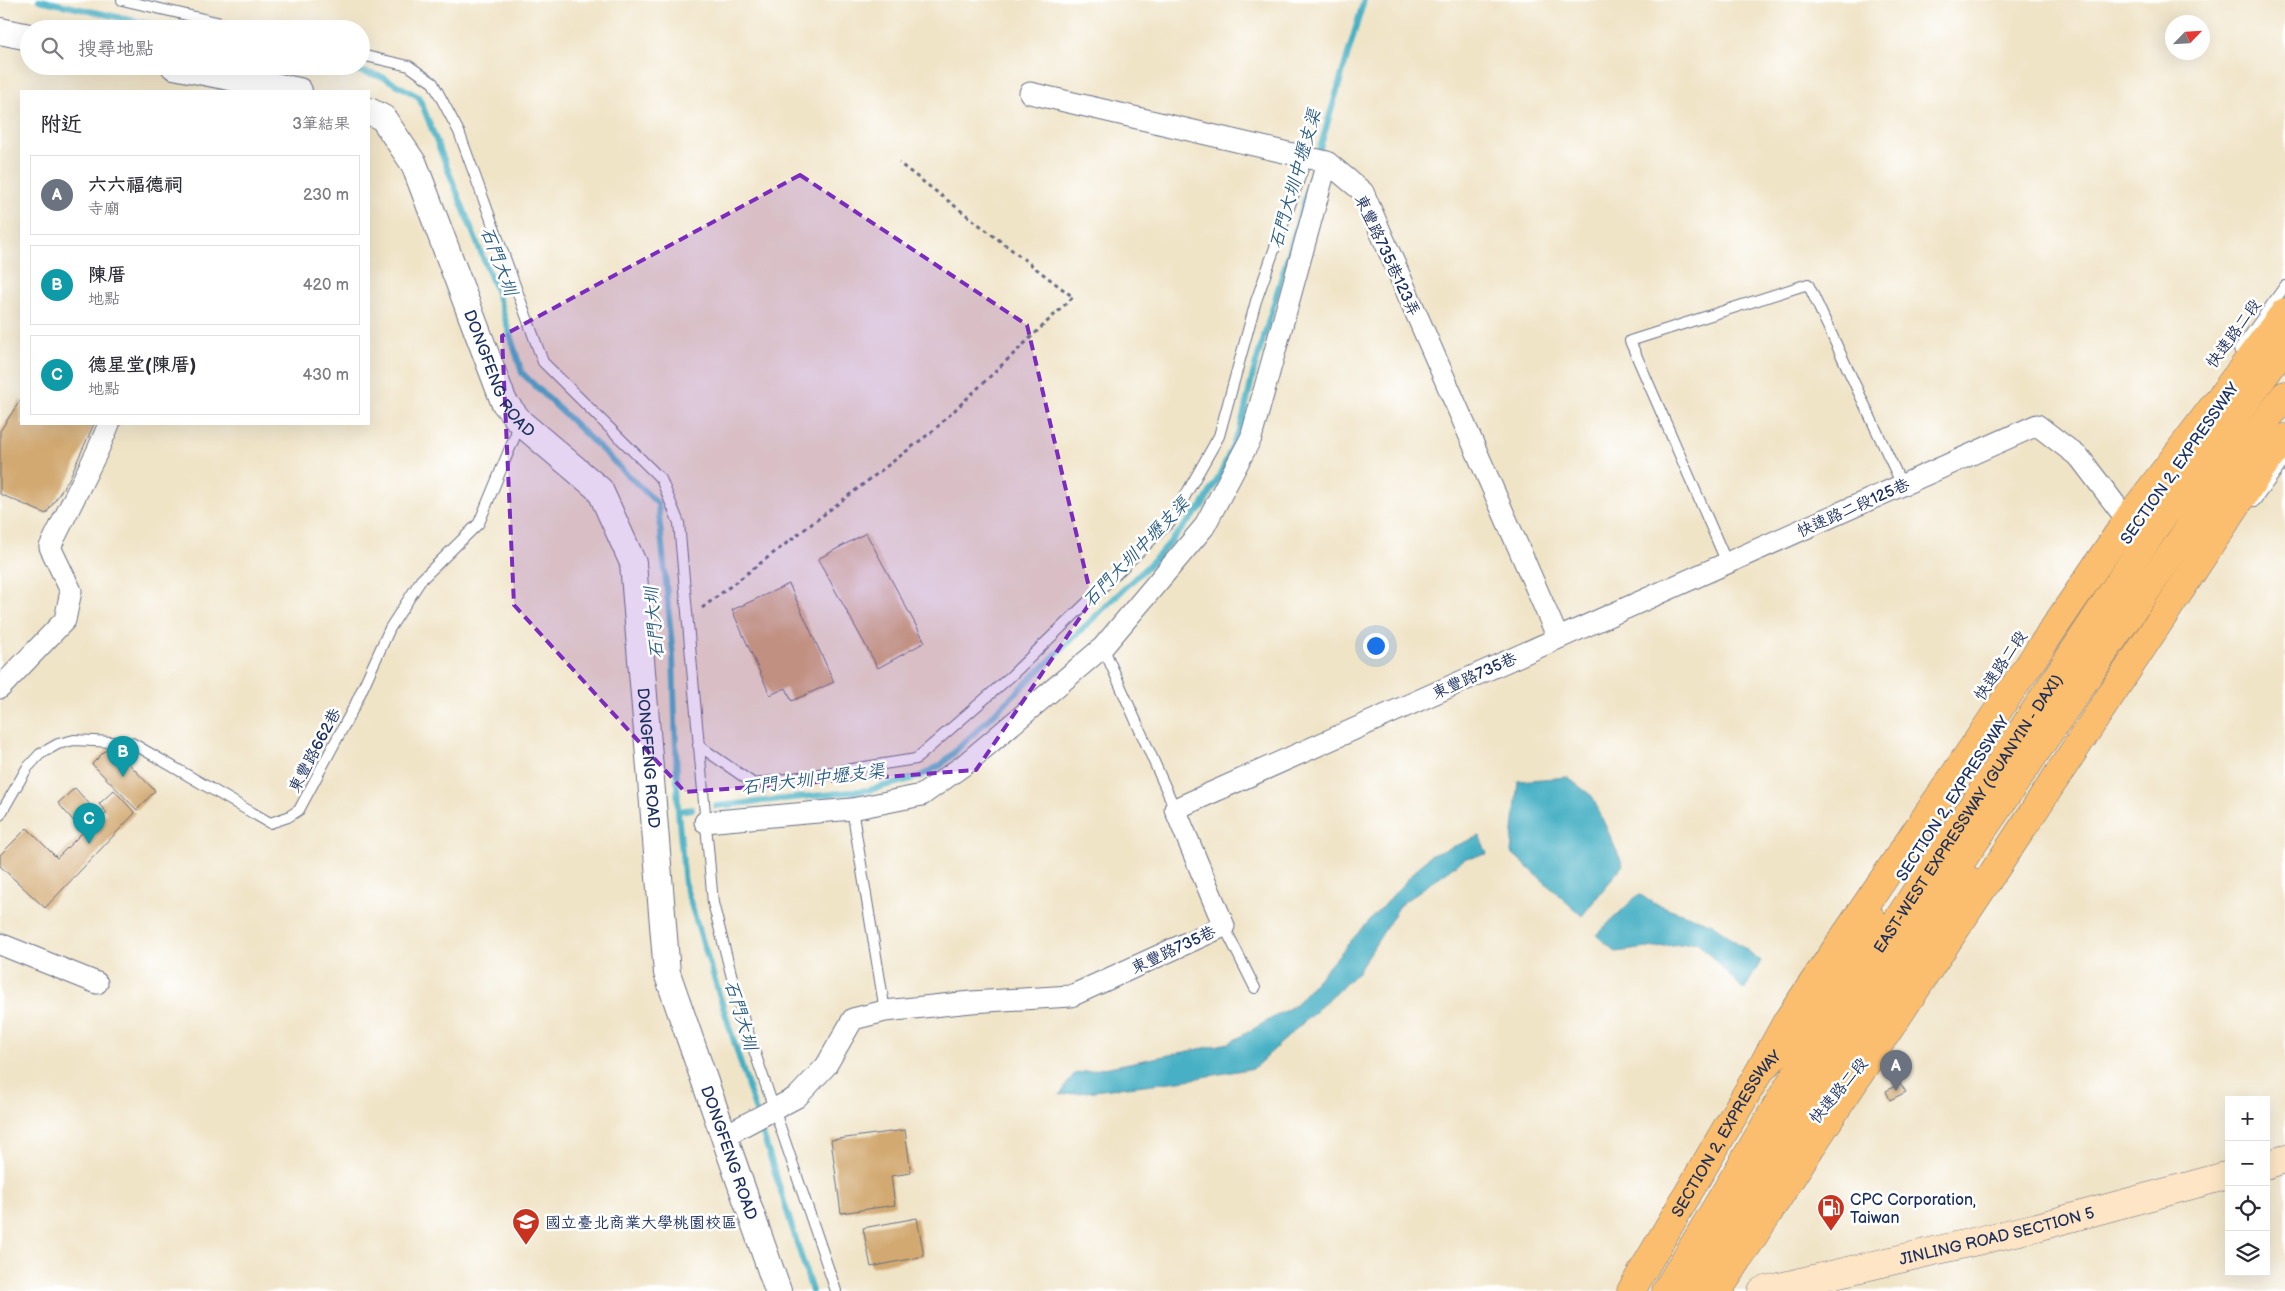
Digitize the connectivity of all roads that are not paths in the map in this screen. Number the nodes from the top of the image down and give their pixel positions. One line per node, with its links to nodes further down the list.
1 (122, 0): 2 (lane)
2 (209, 20)
3 (0, 31): 4 (street)
4 (20, 35)
5 (370, 57): 30 (lane)
6 (219, 75): 7 (street)
7 (294, 90)
8 (1030, 93): 10 (street, 東豐路735巷123弄)
9 (370, 112): 17 (street, DONGFENG ROAD)
10 (1317, 160): 27 (street, 東豐路735巷123弄); 28 (street); 30 (lane)
11 (2285, 286): 14 (lane, 快速路二段)
12 (2285, 312): 41 (main road); 41 (main road, SECTION 2, EXPRESSWAY)
13 (2285, 347): 52 (main road, EAST-WEST EXPRESSWAY (GUANYIN - DAXI))
14 (2235, 355)
15 (2285, 395): 53 (main road, EAST-WEST EXPRESSWAY (GUANYIN - DAXI))
16 (2285, 418): 45 (main road)
17 (520, 423): 33 (lane, 東豐路662巷); 44 (street, DONGFENG ROAD)
18 (108, 425): 29 (street)
19 (2285, 438): 45 (main road)
20 (2285, 460): 23 (lane)
21 (2144, 480): 24 (lane, 快速路二段)
22 (1902, 485): 24 (street, 快速路二段125巷); 26 (street, 快速路二段125巷); 26 (lane)
23 (2251, 507)
24 (2120, 512): 41 (lane, 快速路二段)
25 (2223, 546): 40 (lane)
26 (1727, 563): 27 (street, 快速路二段125巷)
27 (1558, 638): 32 (street, 東豐路735巷)
28 (1103, 647): 31 (street); 32 (lane)
29 (0, 688)
30 (698, 746): 34 (lane)
31 (852, 809): 34 (street); 39 (lane)
32 (1175, 809): 35 (street, 東豐路735巷)
33 (0, 815)
34 (705, 822): 43 (lane)
35 (1224, 926): 38 (lane); 39 (street, 東豐路735巷)
36 (0, 944): 37 (street)
37 (97, 983)
38 (1255, 988)
39 (884, 1011): 43 (street, 東豐路735巷)
40 (1898, 1036)
41 (1758, 1072): 51 (main road, SECTION 2, EXPRESSWAY)
42 (1866, 1085): 45 (lane, 快速路二段)
43 (763, 1116): 44 (street, 東豐路735巷); 50 (lane)
44 (724, 1136): 49 (street, DONGFENG ROAD)
45 (1815, 1142): 54 (main road)
46 (2285, 1160): 47 (main road)
47 (2270, 1164)
48 (2225, 1176): 55 (main road, JINLING ROAD SECTION 5)
49 (778, 1291)
50 (836, 1291)
51 (1630, 1291)
52 (1666, 1291)
53 (1694, 1291)
54 (1718, 1291)
55 (1762, 1291)

